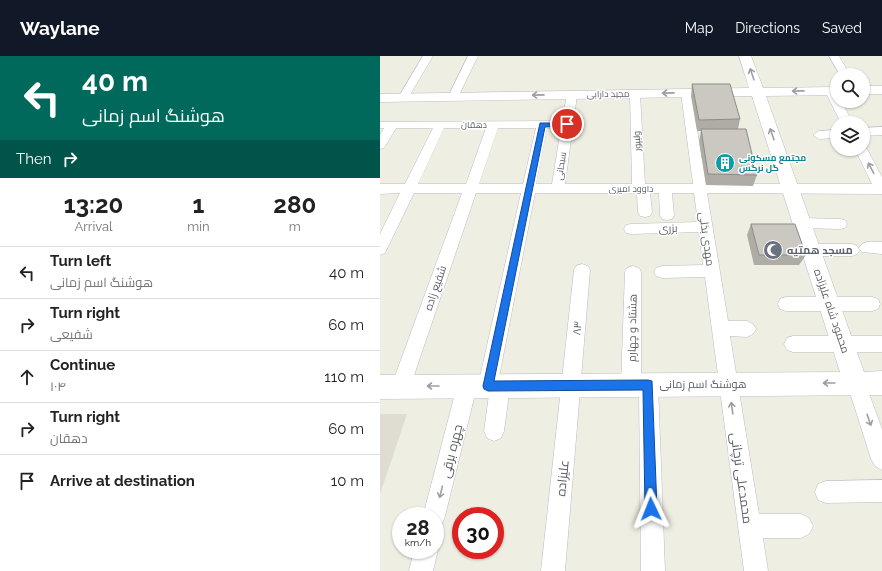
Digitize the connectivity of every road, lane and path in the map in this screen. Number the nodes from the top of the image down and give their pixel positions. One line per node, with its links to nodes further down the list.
1 (428, 56): 15 (street)
2 (473, 56): 13 (street)
3 (745, 56): 9 (street, محمود شاه علیزاده, one-way to 3)
4 (834, 56): 5 (street)
5 (841, 68)
6 (870, 90): 7 (street)
7 (882, 90)
8 (830, 91): 9 (street, مجید دارابی, one-way to 9)
9 (758, 92): 10 (street, مجید دارابی); 27 (street, محمود شاه علیزاده, one-way to 9)
10 (686, 93): 11 (street, مجید دارابی, one-way to 11); 36 (street, مهدی بذلی)
11 (635, 94): 12 (street, مجید دارابی); 34 (street, ولیپور)
12 (572, 95): 13 (street, مجید دارابی, one-way to 13); 16 (street, سبحانی)
13 (453, 97): 15 (street, مجید دارابی)
14 (380, 98): 15 (street, مجید دارابی)
15 (403, 98)
16 (567, 124): 20 (street, دهقان); 33 (street, سبحانی)
17 (386, 125): 18 (street, دهقان); 25 (street)
18 (440, 125): 19 (street, دهقان); 30 (street)
19 (493, 125): 20 (street, دهقان); 31 (street, شفیع زاده)
20 (542, 125): 32 (street)
21 (870, 132): 22 (street)
22 (882, 132)
23 (830, 134): 24 (street)
24 (819, 135)
25 (380, 145)
26 (865, 156): 28 (street, one-way to 26)
27 (790, 188): 28 (street, داوود امیری); 36 (street, داوود امیری); 39 (street, محمود شاه علیزاده)
28 (882, 188)
29 (380, 189): 30 (street, داوود امیری)
30 (409, 189): 31 (street, داوود امیری); 43 (street)
31 (470, 189): 32 (street, داوود امیری); 64 (street, شفیع زاده)
32 (528, 189): 33 (street, داوود امیری); 63 (street)
33 (558, 189): 34 (street, داوود امیری)
34 (641, 189): 35 (street, داوود امیری); 37 (street, ولیپور)
35 (665, 189): 36 (street, داوود امیری); 38 (street)
36 (700, 189): 41 (street, مهدی بذلی)
37 (645, 212)
38 (667, 215)
39 (802, 223): 40 (street); 44 (street, محمود شاه علیزاده)
40 (840, 224)
41 (706, 227): 42 (street, بزری); 47 (street, مهدی بذلی)
42 (631, 229)
43 (380, 249)
44 (811, 250): 45 (street); 51 (street, محمود شاه علیزاده)
45 (852, 250)
46 (582, 270): 61 (street, ۸۳)
47 (712, 270): 49 (street); 53 (street, مهدی بذلی)
48 (633, 272): 62 (street, هشتاد و چهارم)
49 (662, 272)
50 (786, 304): 51 (street)
51 (830, 304): 52 (street); 57 (street, محمود شاه علیزاده)
52 (872, 304)
53 (720, 328): 54 (street); 60 (street, مهدی بذلی)
54 (747, 329)
55 (793, 344): 57 (street)
56 (882, 344): 57 (street)
57 (843, 345): 58 (street, محمود شاه علیزاده)
58 (856, 383): 59 (street, هوشنگ اسم زمانی); 60 (street, هوشنگ اسم زمانی, one-way to 60); 66 (street, one-way to 66)
59 (882, 383)
60 (728, 384): 62 (street, هوشنگ اسم زمانی); 70 (street, محمدعلی ترچانی, one-way to 60)
61 (571, 385): 62 (street, هوشنگ اسم زمانی); 63 (street, هوشنگ اسم زمانی); 74 (street, علیزاده)
62 (640, 385): 75 (street, هشتاد و چهارم)
63 (485, 386): 64 (street, هوشنگ اسم زمانی, one-way to 64); 65 (street); 69 (street, چهره برقی, one-way to 69)
64 (390, 387)
65 (494, 431)
66 (882, 459)
67 (882, 491): 68 (street)
68 (826, 492)
69 (438, 507)
70 (749, 526): 71 (street); 76 (street, محمدعلی ترچانی)
71 (801, 526)
72 (424, 559): 73 (street)
73 (421, 571)
74 (553, 571)
75 (653, 571)
76 (756, 571)

